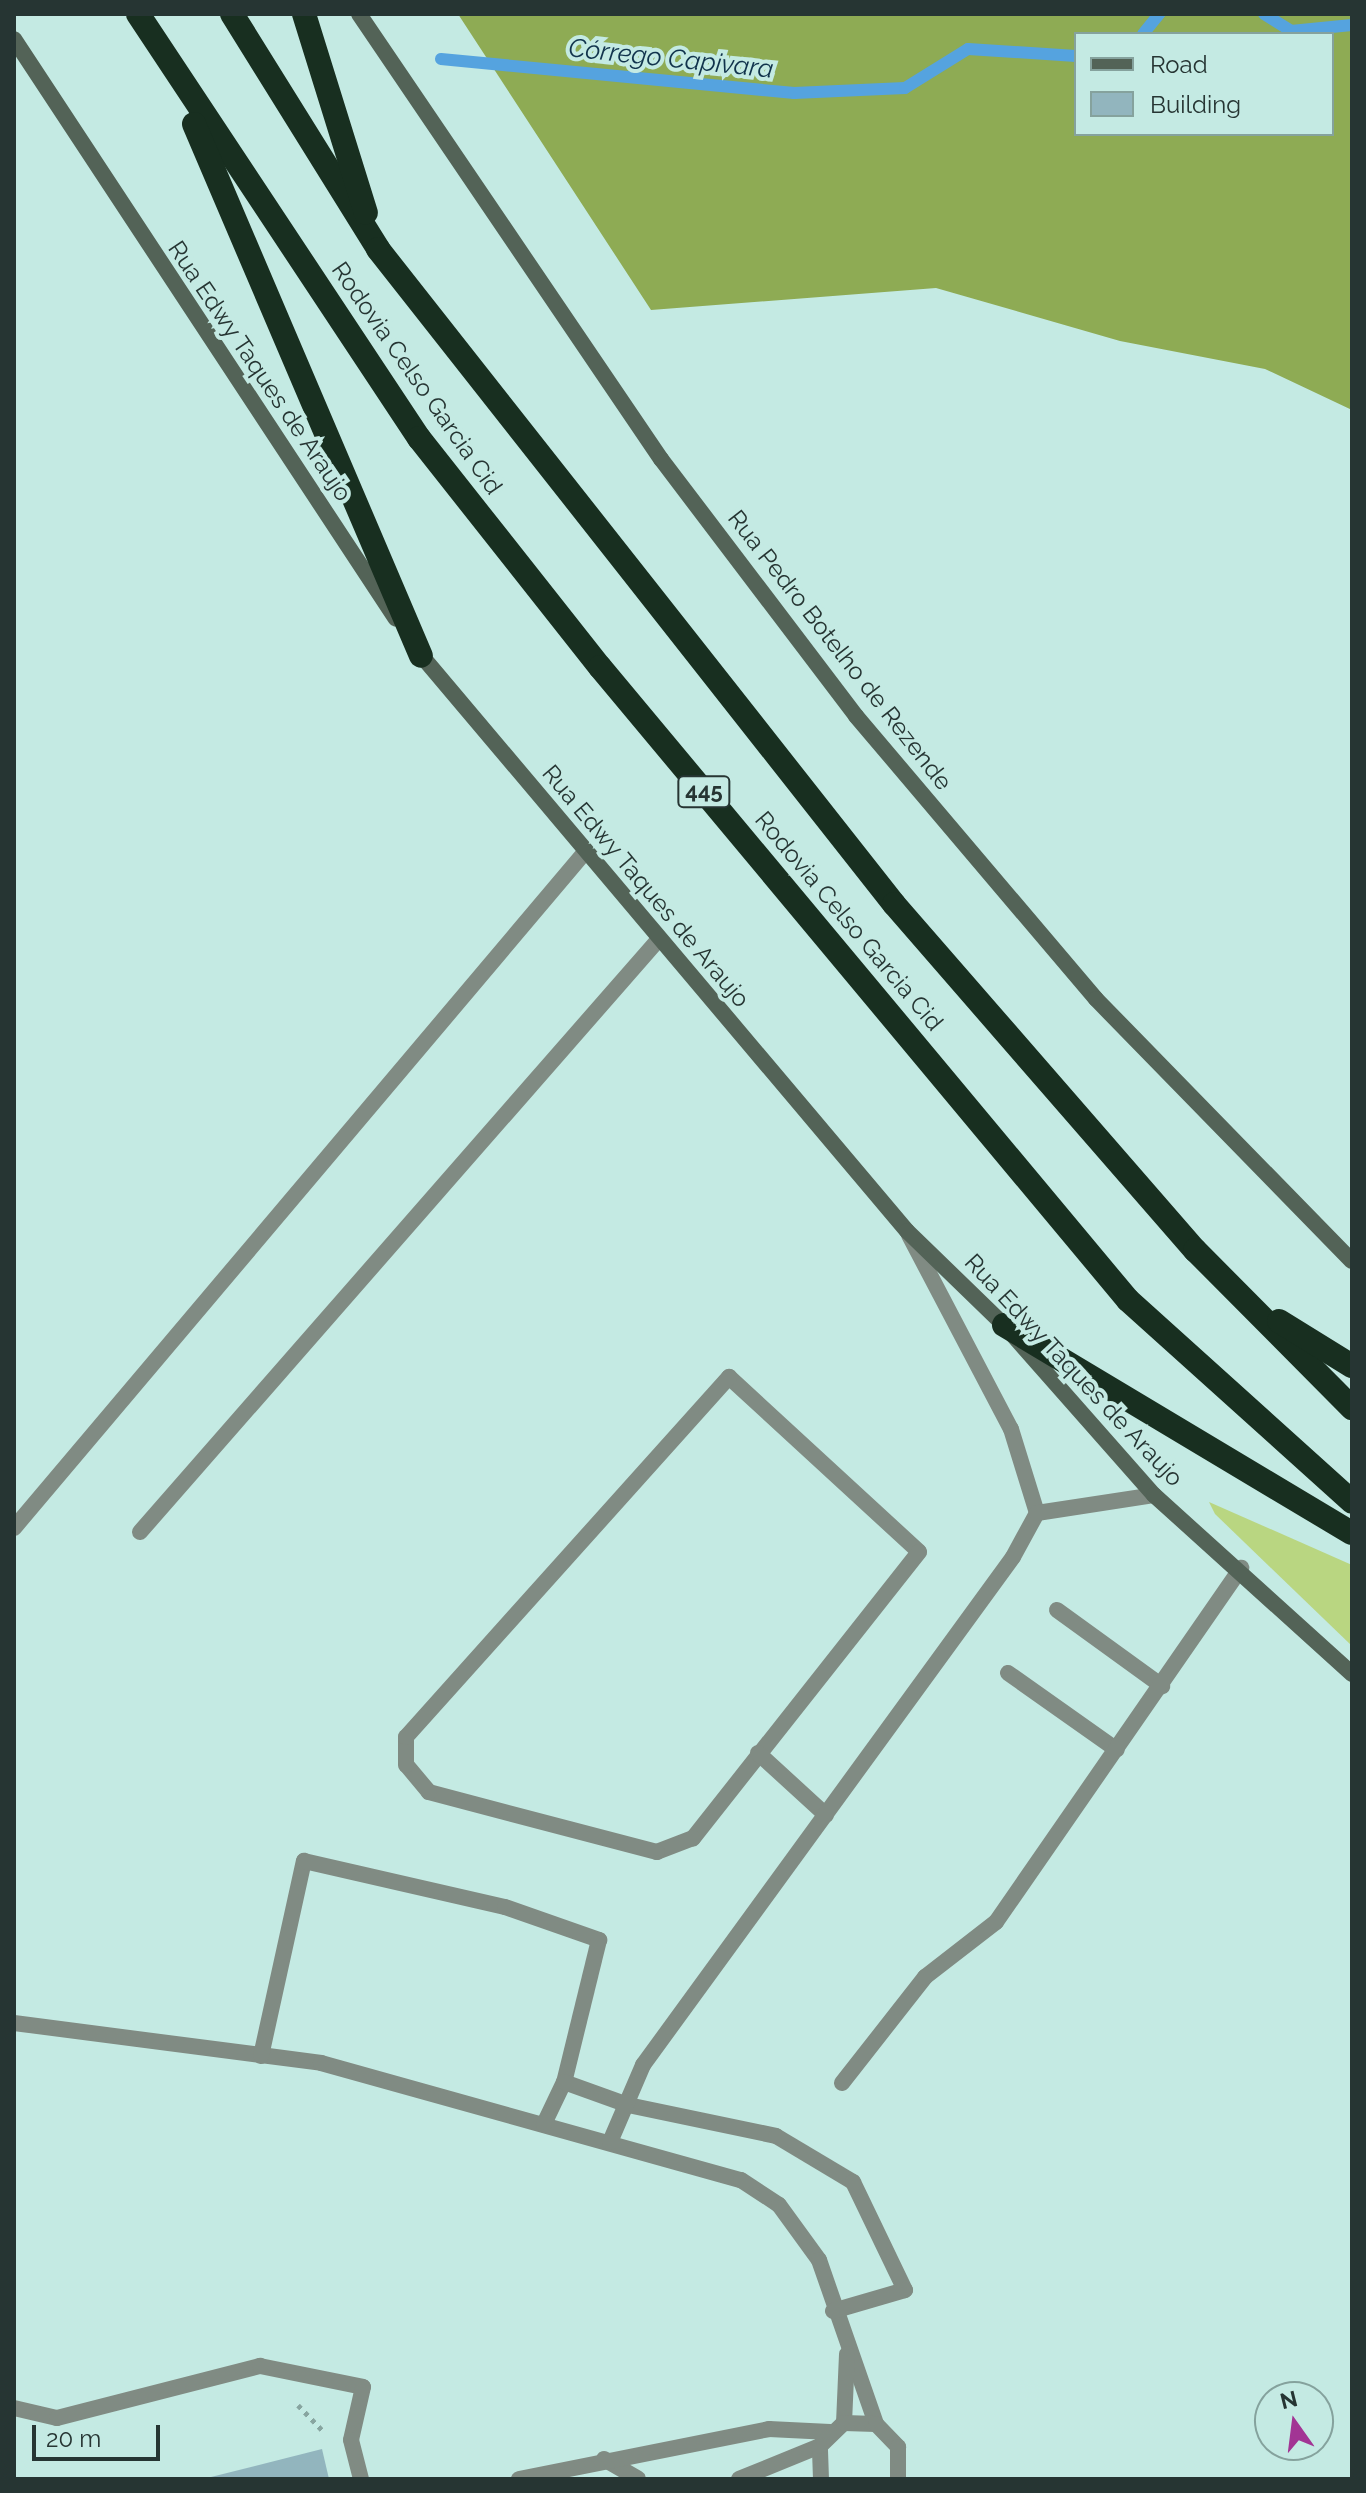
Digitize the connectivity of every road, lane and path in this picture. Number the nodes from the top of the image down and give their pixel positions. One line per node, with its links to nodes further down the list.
1 (138, 14): 6 (highway, Rodovia Celso Garcia Cid / 445)
2 (232, 14): 7 (highway, Rodovia Celso Garcia Cid)
3 (304, 14): 7 (highway)
4 (359, 14): 12 (street, Rua Pedro Botelho de Rezende)
5 (14, 39): 8 (street, Rua Edwy Taques de Araujo)
6 (171, 70): 8 (highway); 18 (highway, Rodovia Celso Garcia Cid / 445)
7 (378, 249): 13 (highway, Rodovia Celso Garcia Cid)
8 (421, 656): 9 (street, Rua Edwy Taques de Araujo)
9 (585, 852): 10 (street, Rua Edwy Taques de Araujo); 20 (lane)
10 (659, 939): 11 (street, Rua Edwy Taques de Araujo); 21 (lane)
11 (907, 1231): 14 (street, Rua Edwy Taques de Araujo); 19 (lane)
12 (1352, 1261)
13 (1245, 1300): 15 (highway); 16 (highway, Rodovia Celso Garcia Cid)
14 (1004, 1325): 17 (street, Rua Edwy Taques de Araujo); 22 (highway)
15 (1352, 1366)
16 (1352, 1408)
17 (1154, 1495): 19 (lane); 23 (street, Rua Edwy Taques de Araujo)
18 (1352, 1502)
19 (1037, 1513): 30 (lane)
20 (14, 1528)
21 (140, 1532)
22 (1352, 1533)
23 (1241, 1568): 26 (street, Rua Edwy Taques de Araujo); 27 (lane)
24 (1057, 1610): 27 (lane)
25 (1008, 1673): 28 (lane)
26 (1352, 1674)
27 (1162, 1686): 28 (lane)
28 (1117, 1750): 34 (lane)
29 (758, 1753): 29 (lane); 30 (lane)
30 (826, 1815): 35 (lane)
31 (14, 2023): 32 (lane)
32 (261, 2056): 33 (lane); 36 (lane)
33 (564, 2082): 35 (lane); 36 (lane)
34 (842, 2083)
35 (628, 2105): 37 (lane); 38 (lane)
36 (544, 2124): 37 (lane)
37 (610, 2142): 38 (lane)
38 (833, 2311): 39 (lane)
39 (847, 2349): 42 (lane); 44 (lane)
40 (260, 2366): 41 (lane); 43 (path); 46 (lane)
41 (14, 2408)
42 (876, 2424): 44 (lane); 51 (lane)
43 (326, 2434)
44 (832, 2434): 45 (lane); 49 (lane); 50 (lane)
45 (604, 2459): 47 (lane); 48 (lane)
46 (361, 2479)
47 (519, 2479)
48 (638, 2479)
49 (739, 2479)
50 (821, 2479)
51 (898, 2479)

